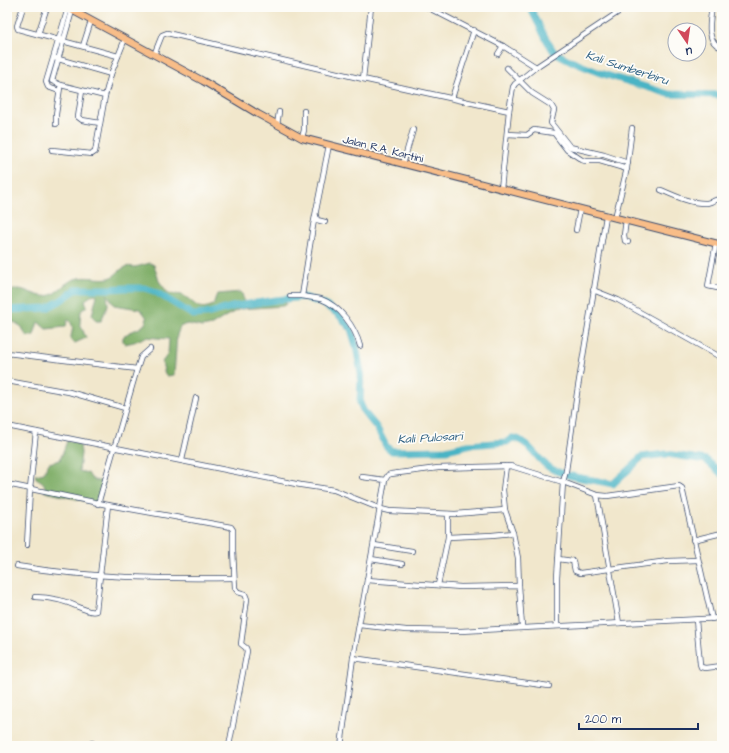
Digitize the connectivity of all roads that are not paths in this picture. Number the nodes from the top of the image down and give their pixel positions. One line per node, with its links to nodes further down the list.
1 (23, 7): 12 (street)
2 (47, 7): 12 (street)
3 (371, 7): 25 (street)
4 (427, 7): 11 (street)
5 (626, 7): 22 (street)
6 (712, 7): 17 (street)
7 (718, 7): 8 (street)
8 (722, 7)
9 (69, 9): 10 (main road, Jalan R.A. Kartini); 14 (street)
10 (91, 21): 13 (main road, Jalan R.A. Kartini); 15 (street)
11 (474, 30): 16 (street); 31 (street)
12 (38, 34): 14 (street)
13 (125, 39): 18 (main road, Jalan R.A. Kartini); 20 (street)
14 (61, 40): 15 (street); 21 (street)
15 (83, 46): 20 (street)
16 (502, 47): 19 (street); 22 (street)
17 (722, 48)
18 (154, 54): 25 (street); 37 (main road, Jalan R.A. Kartini)
19 (498, 54)
20 (118, 56): 24 (street)
21 (56, 58): 24 (street); 27 (street); 28 (street)
22 (536, 67): 26 (street)
23 (507, 68): 26 (street)
24 (111, 74): 30 (street)
25 (363, 79): 31 (street)
26 (518, 81): 33 (street); 43 (street)
27 (61, 85): 28 (street); 29 (street)
28 (59, 91): 36 (street)
29 (82, 91): 30 (street); 35 (street)
30 (105, 96): 35 (street)
31 (452, 98): 33 (street)
32 (304, 111): 41 (street)
33 (509, 111): 40 (street)
34 (279, 112): 37 (street)
35 (100, 123): 44 (street)
36 (56, 124)
37 (277, 125): 41 (main road, Jalan R.A. Kartini)
38 (632, 128): 46 (street)
39 (413, 130): 45 (street)
40 (507, 134): 43 (street); 47 (street)
41 (302, 138): 42 (main road, Jalan R.A. Kartini)
42 (329, 146): 45 (main road, Jalan R.A. Kartini); 54 (street); 61 (street)
43 (569, 148): 46 (street); 46 (street)
44 (52, 150)
45 (403, 164): 47 (main road, Jalan R.A. Kartini)
46 (627, 166): 52 (street)
47 (501, 189): 50 (main road, Jalan R.A. Kartini)
48 (661, 190): 49 (street)
49 (722, 198)
50 (580, 209): 51 (main road, Jalan R.A. Kartini); 55 (street)
51 (606, 216): 52 (main road, Jalan R.A. Kartini); 59 (street)
52 (615, 218): 53 (main road, Jalan R.A. Kartini)
53 (626, 220): 56 (street); 57 (main road, Jalan R.A. Kartini)
54 (325, 222)
55 (576, 230)
56 (628, 242)
57 (719, 244): 58 (street)
58 (722, 289)
59 (593, 290): 65 (street); 77 (street)
60 (290, 296): 61 (street)
61 (302, 296): 62 (street)
62 (360, 346)
63 (150, 349): 66 (street)
64 (7, 353): 66 (street)
65 (722, 358)
66 (137, 369): 69 (street)
67 (7, 381): 69 (street)
68 (196, 398): 73 (street)
69 (125, 408): 72 (street)
70 (7, 426): 71 (street)
71 (36, 432): 72 (street); 79 (street)
72 (114, 447): 73 (street); 81 (street)
73 (182, 460): 83 (street)
74 (506, 466): 76 (street); 77 (street); 84 (street)
75 (362, 477): 76 (street)
76 (385, 480): 83 (street)
77 (563, 482): 80 (street); 94 (street)
78 (7, 484): 79 (street)
79 (30, 489): 81 (street); 90 (street)
80 (597, 495): 89 (street); 98 (street)
81 (98, 504): 82 (street)
82 (108, 505): 99 (street); 100 (street)
83 (381, 509): 85 (street); 91 (street)
84 (505, 510): 85 (street); 86 (street)
85 (448, 514): 88 (street)
86 (513, 533): 88 (street); 103 (street)
87 (722, 533): 89 (street)
88 (448, 537): 102 (street)
89 (693, 540): 95 (street)
90 (27, 545)
91 (374, 545): 92 (street); 93 (street)
92 (412, 551)
93 (371, 559): 96 (street); 101 (street)
94 (558, 559): 98 (street); 110 (street)
95 (698, 560): 98 (street); 106 (street)
96 (402, 564)
97 (17, 566): 99 (street)
98 (609, 569): 108 (street)
99 (100, 574): 100 (street); 104 (street)
100 (234, 578): 115 (street)
101 (367, 580): 102 (street); 109 (street)
102 (438, 585): 103 (street)
103 (519, 586): 111 (street)
104 (35, 597)
105 (722, 618): 106 (street)
106 (712, 619): 107 (street)
107 (696, 620): 108 (street); 113 (street)
108 (619, 623): 110 (street)
109 (359, 625): 111 (street); 112 (street)
110 (557, 625): 111 (street)
111 (522, 627)
112 (353, 658): 114 (street); 116 (street)
113 (722, 666)
114 (549, 686)
115 (229, 746)
116 (341, 746)

